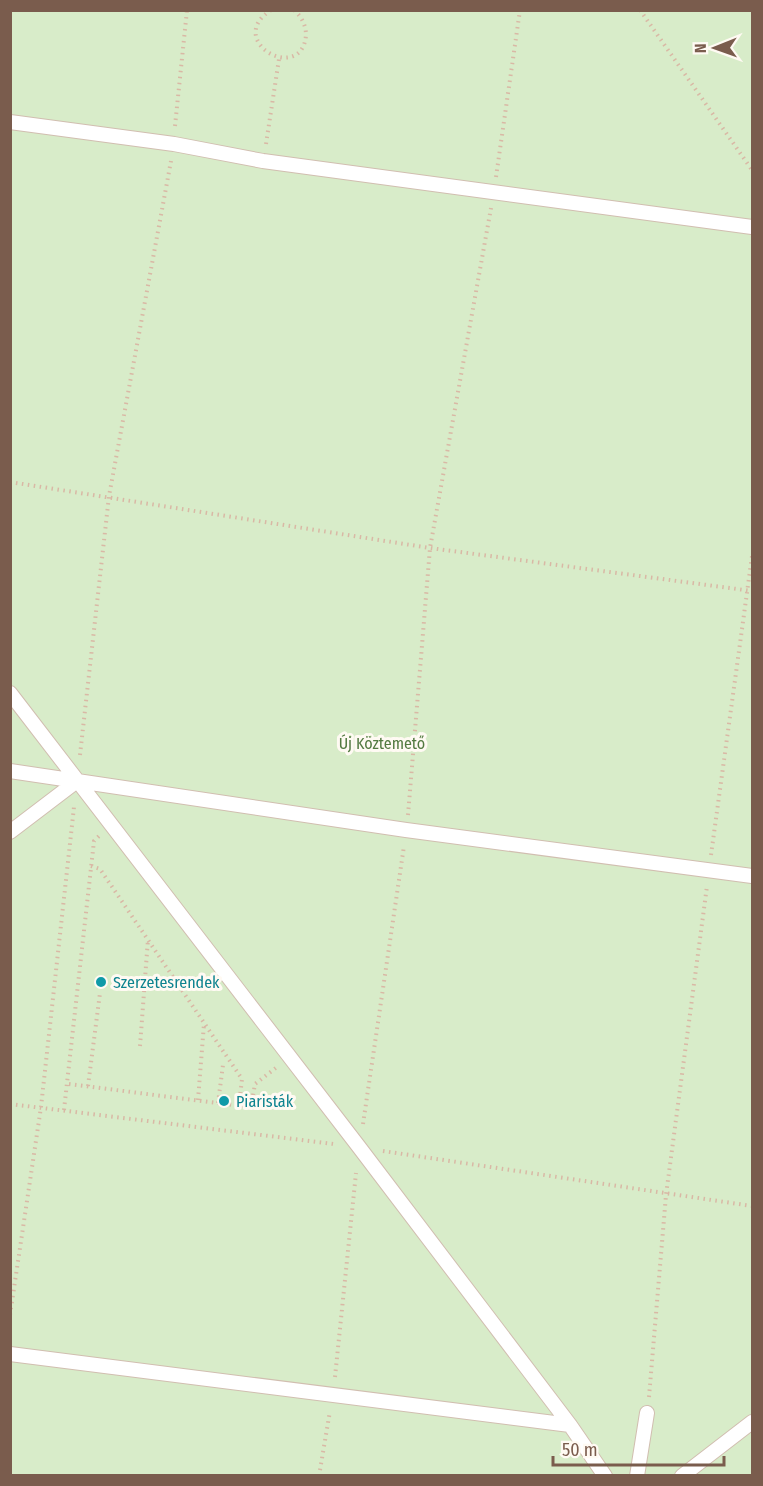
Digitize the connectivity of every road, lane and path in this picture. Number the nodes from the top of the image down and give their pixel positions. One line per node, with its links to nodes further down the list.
1 (187, 10): 8 (path)
2 (271, 10): 6 (path)
3 (294, 10): 6 (path)
4 (520, 10): 11 (path)
5 (640, 10): 10 (path)
6 (279, 58): 9 (path)
7 (10, 122): 8 (lane)
8 (174, 144): 9 (lane); 14 (path)
9 (263, 161): 11 (lane)
10 (753, 170)
11 (494, 190): 12 (lane); 15 (path)
12 (753, 227)
13 (10, 482): 14 (path)
14 (109, 496): 15 (path); 20 (path)
15 (430, 548): 17 (path); 22 (path)
16 (753, 556): 17 (path)
17 (750, 591): 25 (path)
18 (10, 693): 20 (lane)
19 (10, 771): 20 (lane)
20 (77, 781): 21 (lane); 22 (lane); 23 (lane); 42 (path)
21 (110, 824): 24 (path); 31 (lane)
22 (406, 830): 25 (lane); 41 (path)
23 (10, 832)
24 (92, 866): 27 (path); 33 (path)
25 (709, 870): 26 (lane); 45 (path)
26 (753, 876)
27 (148, 939): 29 (path); 30 (path)
28 (100, 993): 34 (path)
29 (204, 1023): 35 (path); 37 (path)
30 (140, 1046)
31 (290, 1057): 38 (path); 41 (lane)
32 (223, 1065): 36 (path)
33 (69, 1084): 34 (path); 40 (path)
34 (88, 1086): 35 (path)
35 (198, 1100): 36 (path)
36 (218, 1103): 37 (path)
37 (238, 1105): 38 (path)
38 (251, 1107): 39 (path)
39 (256, 1108)
40 (64, 1110)
41 (359, 1147): 44 (path); 47 (lane)
42 (10, 1315)
43 (10, 1354): 44 (lane)
44 (333, 1395): 47 (lane); 48 (path)
45 (647, 1413): 50 (lane)
46 (753, 1422): 51 (lane)
47 (570, 1425): 49 (lane)
48 (319, 1476)
49 (605, 1476)
50 (637, 1476)
51 (682, 1476)

